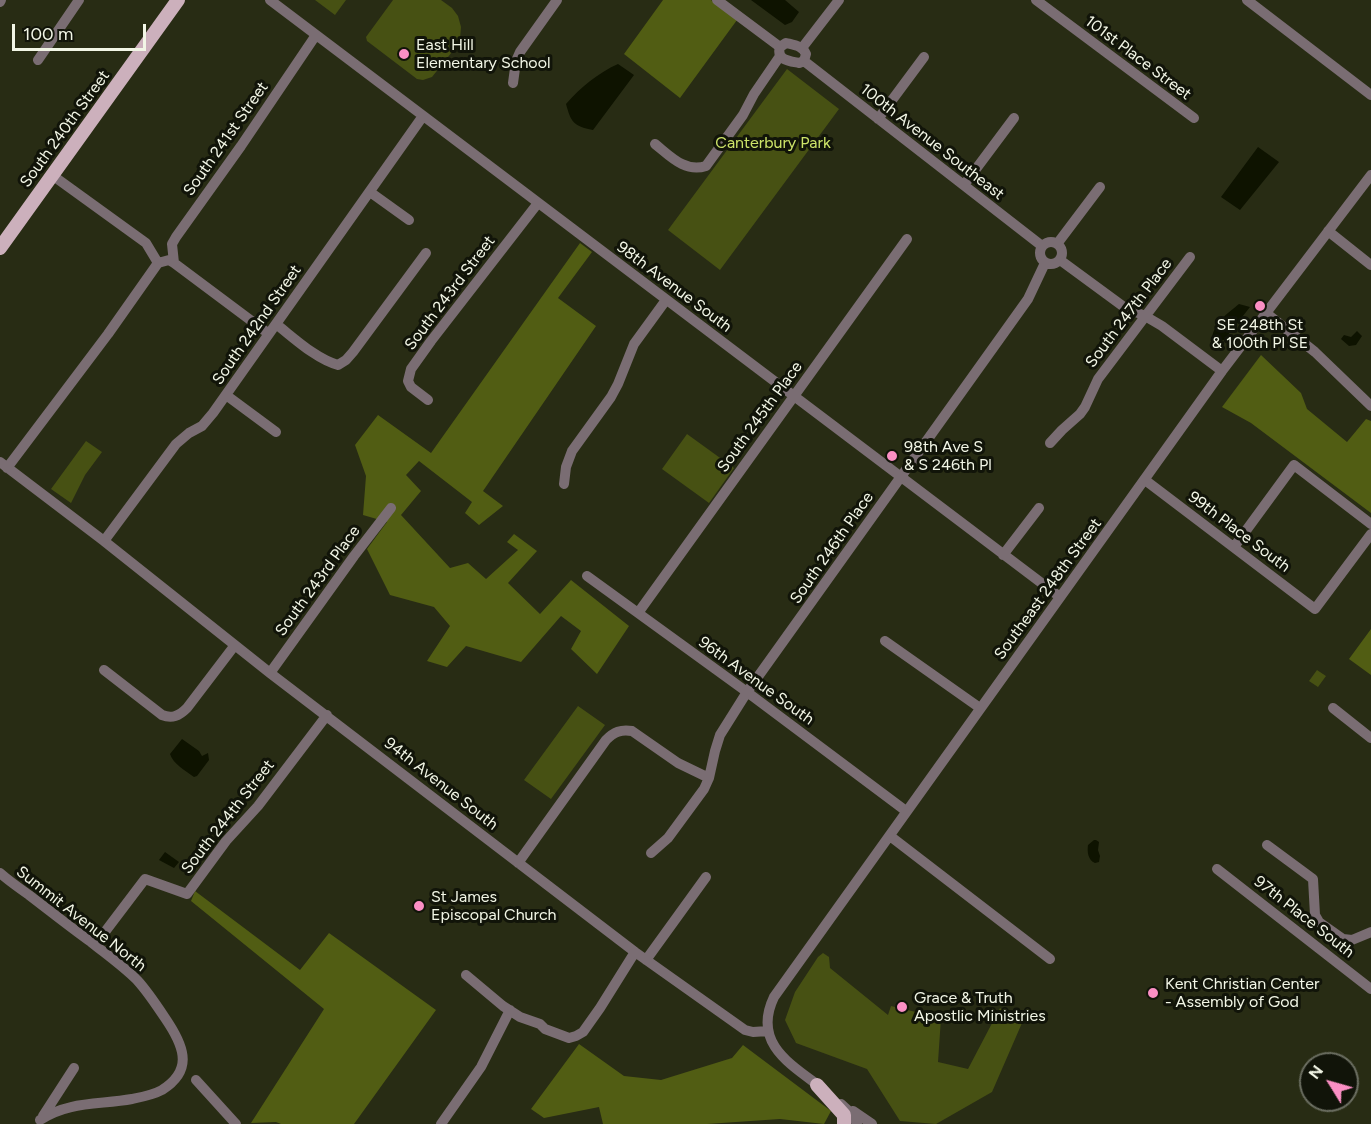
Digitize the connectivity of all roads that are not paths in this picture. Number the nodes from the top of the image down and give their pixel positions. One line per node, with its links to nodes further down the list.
1 (79, 0): 13 (street)
2 (178, 0): 22 (main road, South 240th Street)
3 (270, 0): 9 (street, 98th Avenue South)
4 (557, 0): 15 (street)
5 (717, 0): 11 (street)
6 (839, 0): 10 (street)
7 (1036, 0): 19 (street, 101st Place Street)
8 (1247, 0): 16 (street)
9 (316, 35): 17 (street, 98th Avenue South); 37 (street, South 241st Street)
10 (802, 48): 11 (street); 14 (street)
11 (780, 51): 14 (street); 21 (street)
12 (924, 57): 20 (street)
13 (38, 60)
14 (804, 61): 20 (street, 100th Avenue Southeast)
15 (513, 83)
16 (1371, 95)
17 (423, 116): 26 (street, South 242nd Street); 27 (street, 98th Avenue South)
18 (1014, 118): 24 (street)
19 (1194, 118)
20 (878, 119): 24 (street, 100th Avenue Southeast)
21 (655, 144)
22 (52, 175): 33 (main road, South 240th Street); 37 (street)
23 (1371, 175): 29 (street, Southeast 248th Street)
24 (964, 185): 32 (street, 100th Avenue Southeast)
25 (1100, 187): 31 (street)
26 (370, 192): 28 (street); 43 (street, South 242nd Street)
27 (538, 203): 40 (street, 98th Avenue South); 48 (street, South 243rd Street)
28 (409, 220)
29 (1328, 231): 39 (street); 41 (street, Southeast 248th Street)
30 (907, 239): 47 (street, South 245th Place)
31 (1057, 244): 32 (street); 36 (street)
32 (1042, 246): 38 (street)
33 (0, 248)
34 (426, 253): 43 (street)
35 (1190, 257): 42 (street, South 247th Place)
36 (1060, 260): 38 (street); 42 (street)
37 (165, 262): 44 (street); 52 (street, South 241st Street)
38 (1045, 262): 53 (street, South 246th Place)
39 (1371, 265)
40 (666, 300): 47 (street, 98th Avenue South); 55 (street)
41 (1266, 313): 45 (street, Southeast 248th Street); 49 (street)
42 (1145, 316): 45 (street); 51 (street, South 247th Place)
43 (276, 324): 44 (street, South 242nd Street)
44 (269, 334): 46 (street, South 242nd Street)
45 (1222, 371): 54 (street, Southeast 248th Street)
46 (226, 395): 50 (street); 60 (street, South 242nd Street)
47 (794, 396): 53 (street, 98th Avenue South); 65 (street, South 245th Place)
48 (428, 400)
49 (1371, 406)
50 (276, 432)
51 (1050, 443)
52 (3, 465): 60 (street, 94th Avenue South)
53 (901, 477): 62 (street, 98th Avenue South); 70 (street, South 246th Place)
54 (1145, 480): 61 (street, 99th Place South); 64 (street, Southeast 248th Street)
55 (564, 484)
56 (391, 508): 69 (street, South 243rd Place)
57 (1039, 508): 62 (street)
58 (1371, 524): 61 (street)
59 (1371, 534): 61 (street, 99th Place South)
60 (104, 541): 67 (street, 94th Avenue South)
61 (1234, 547)
62 (1003, 555): 64 (street, 98th Avenue South)
63 (587, 576): 65 (street, 96th Avenue South)
64 (1060, 597): 71 (street, Southeast 248th Street)
65 (638, 613): 70 (street, 96th Avenue South)
66 (885, 641): 71 (street)
67 (235, 645): 68 (street); 69 (street, 94th Avenue South)
68 (104, 670)
69 (270, 673): 73 (street, 94th Avenue South)
70 (747, 692): 75 (street, South 246th Place); 76 (street, 96th Avenue South)
71 (980, 708): 76 (street, Southeast 248th Street)
72 (1333, 708): 74 (street)
73 (327, 715): 80 (street, 94th Avenue South); 85 (street, South 244th Street)
74 (1371, 738)
75 (709, 778): 79 (street, South 246th Place); 80 (street)
76 (906, 811): 77 (street, Southeast 248th Street)
77 (890, 836): 87 (street); 92 (street, Southeast 248th Street)
78 (1267, 845): 84 (street)
79 (651, 853)
80 (518, 862): 86 (street, 94th Avenue South)
81 (1217, 869): 90 (street, 97th Place South)
82 (0, 873): 85 (street, Summit Avenue North)
83 (706, 878): 88 (street)
84 (1371, 932)
85 (95, 945): 97 (street, Summit Avenue North)
86 (635, 952): 88 (street, 94th Avenue South); 91 (street)
87 (1050, 959)
88 (646, 960): 92 (street, 94th Avenue South)
89 (466, 975): 91 (street)
90 (1371, 989)
91 (510, 1010): 99 (street)
92 (768, 1030): 95 (street)
93 (74, 1068): 97 (street)
94 (196, 1080): 98 (street)
95 (817, 1085): 96 (street); 100 (main road)
96 (830, 1095): 101 (street); 102 (street)
97 (38, 1122)
98 (236, 1124)
99 (441, 1124)
100 (844, 1124)
101 (858, 1124)
102 (872, 1124)

